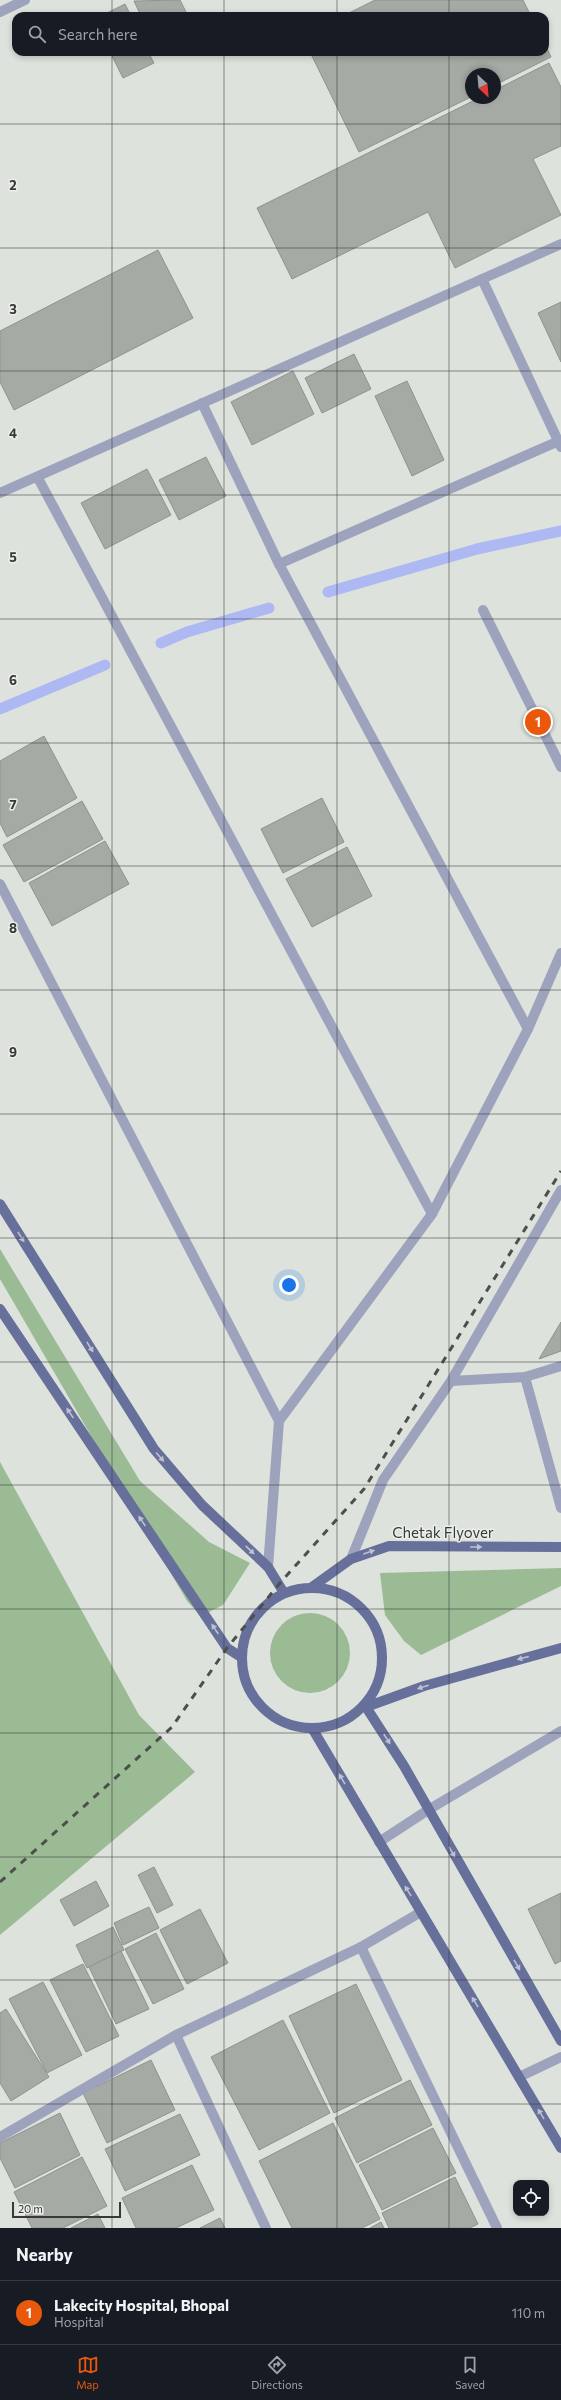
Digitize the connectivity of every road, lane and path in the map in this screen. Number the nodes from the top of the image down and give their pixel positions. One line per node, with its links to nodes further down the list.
1 (25, 0): 2 (street)
2 (0, 12)
3 (561, 244): 4 (street)
4 (482, 279): 5 (street); 6 (street)
5 (202, 404): 7 (street); 9 (street)
6 (560, 443): 9 (street)
7 (38, 478): 8 (street); 17 (street)
8 (0, 493)
9 (279, 564): 14 (street)
10 (483, 610): 11 (street)
11 (561, 766)
12 (0, 884): 22 (street)
13 (561, 953): 14 (street)
14 (528, 1029): 17 (street)
15 (561, 1190): 21 (street)
16 (0, 1204): 26 (main road, one-way to 26)
17 (432, 1214): 22 (street)
18 (0, 1309): 30 (main road, one-way to 18)
19 (561, 1366): 20 (street)
20 (525, 1377): 21 (street); 23 (street)
21 (451, 1381): 25 (street)
22 (279, 1421): 26 (street)
23 (561, 1508)
24 (561, 1547): 25 (main road, Chetak Flyover, one-way to 24)
25 (351, 1559): 27 (main road, Chetak Flyover)
26 (268, 1567): 28 (main road)
27 (312, 1587): 28 (main road); 31 (main road)
28 (284, 1592): 30 (main road)
29 (561, 1648): 31 (main road, one-way to 31)
30 (241, 1657): 32 (main road)
31 (366, 1706): 32 (main road); 34 (main road, one-way to 34)
32 (312, 1728): 35 (main road, one-way to 32)
33 (561, 1731): 34 (street)
34 (428, 1810): 35 (street); 39 (main road, one-way to 39)
35 (379, 1842): 36 (main road, one-way to 35)
36 (421, 1912): 37 (street); 41 (main road, one-way to 36)
37 (361, 1947): 38 (street); 45 (street)
38 (176, 2036): 42 (street); 44 (street)
39 (561, 2041)
40 (561, 2057): 41 (street)
41 (519, 2076): 43 (main road, one-way to 41)
42 (0, 2137)
43 (561, 2148)
44 (266, 2228)
45 (497, 2228)

